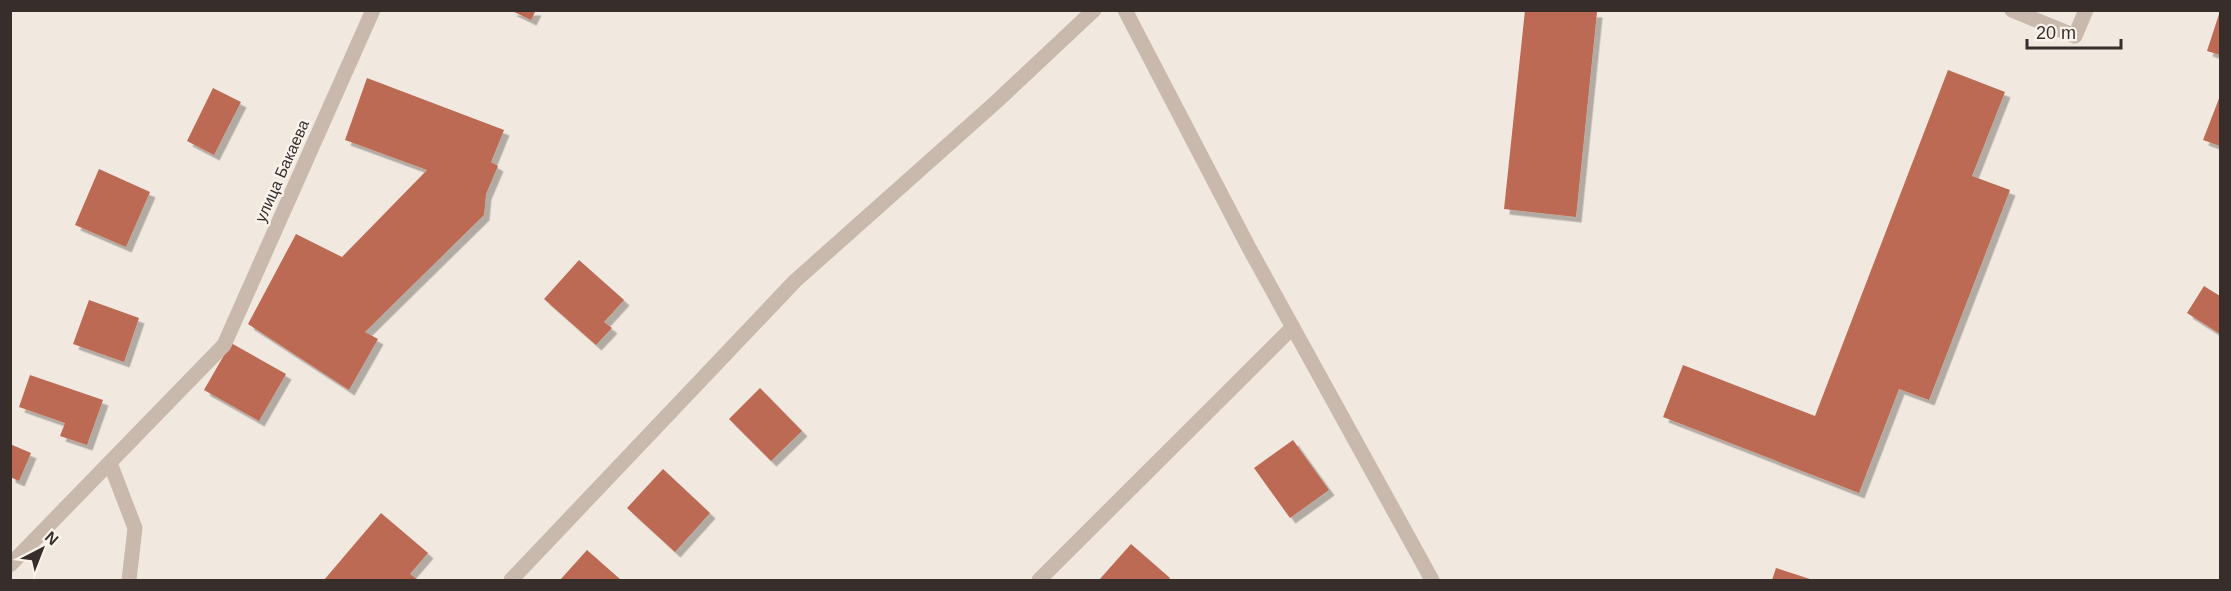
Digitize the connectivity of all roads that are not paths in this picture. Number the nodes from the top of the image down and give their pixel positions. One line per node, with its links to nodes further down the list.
1 (373, 10): 7 (street, улица Бакаева)
2 (1094, 10): 10 (street)
3 (1125, 10): 6 (street)
4 (2012, 10): 5 (street)
5 (2086, 10)
6 (1293, 327): 11 (street); 12 (street)
7 (110, 463): 8 (street); 9 (street)
8 (10, 565)
9 (129, 580)
10 (511, 580)
11 (1040, 580)
12 (1432, 580)

